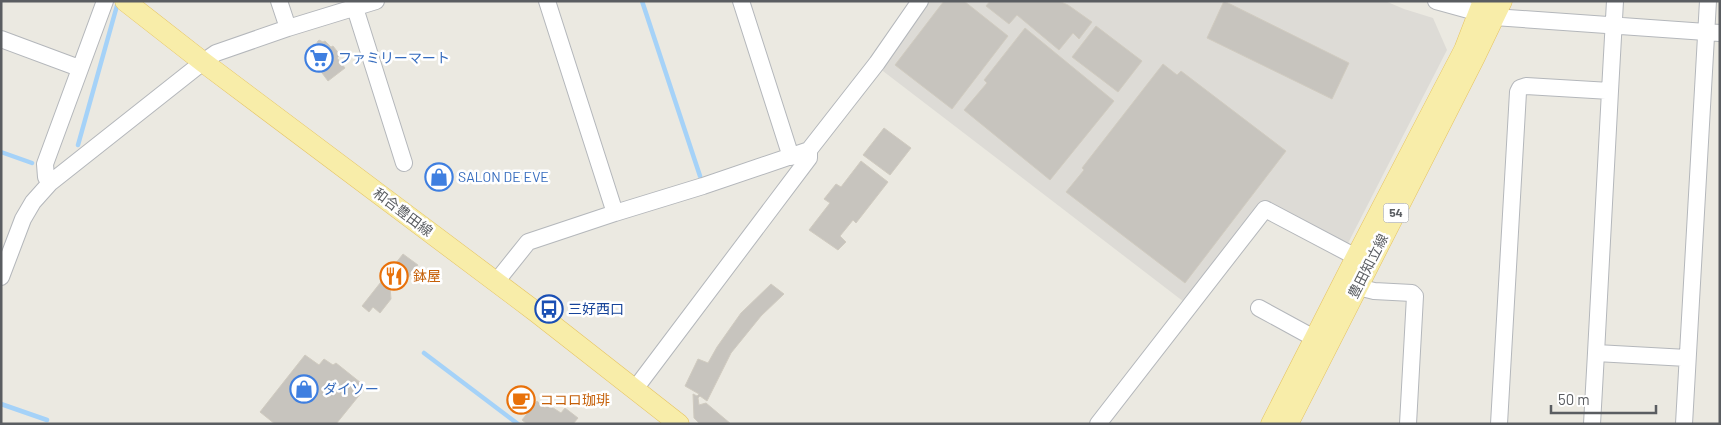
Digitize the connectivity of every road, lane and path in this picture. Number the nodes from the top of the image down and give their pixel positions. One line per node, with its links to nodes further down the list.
1 (105, 1): 18 (street)
2 (125, 1): 17 (main road, 和合豊田線)
3 (279, 1): 14 (street)
4 (376, 1): 11 (street)
5 (547, 1): 24 (street)
6 (741, 1): 21 (street)
7 (920, 1): 20 (street)
8 (1436, 1): 12 (street)
9 (1615, 1): 13 (street)
10 (1708, 1): 15 (street)
11 (355, 8): 14 (street); 22 (street)
12 (1490, 8): 13 (street); 25 (main road, 豊田知立線 / 54); 28 (main road, 豊田知立線 / 54)
13 (1613, 26): 15 (street); 19 (street)
14 (288, 28): 17 (street)
15 (1713, 32): 32 (street)
16 (1, 39): 18 (street)
17 (203, 62): 23 (street); 27 (main road, 和合豊田線)
18 (79, 68): 23 (street)
19 (1610, 91): 31 (street); 39 (street)
20 (809, 150): 21 (street); 33 (street)
21 (791, 157): 24 (street)
22 (404, 163)
23 (50, 183): 26 (street)
24 (615, 213): 27 (street)
25 (1356, 257): 30 (main road, 豊田知立線 / 54); 35 (street)
26 (1, 277)
27 (496, 282): 33 (main road, 和合豊田線)
28 (1358, 287): 37 (main road, 豊田知立線 / 54); 38 (street)
29 (1258, 308): 30 (street)
30 (1314, 338): 36 (main road, 豊田知立線 / 54)
31 (1596, 353): 32 (street); 40 (street)
32 (1687, 358): 41 (street)
33 (635, 389): 34 (main road, 和合豊田線)
34 (679, 424)
35 (1098, 424)
36 (1271, 424)
37 (1288, 424)
38 (1408, 424)
39 (1499, 424)
40 (1592, 424)
41 (1684, 424)

